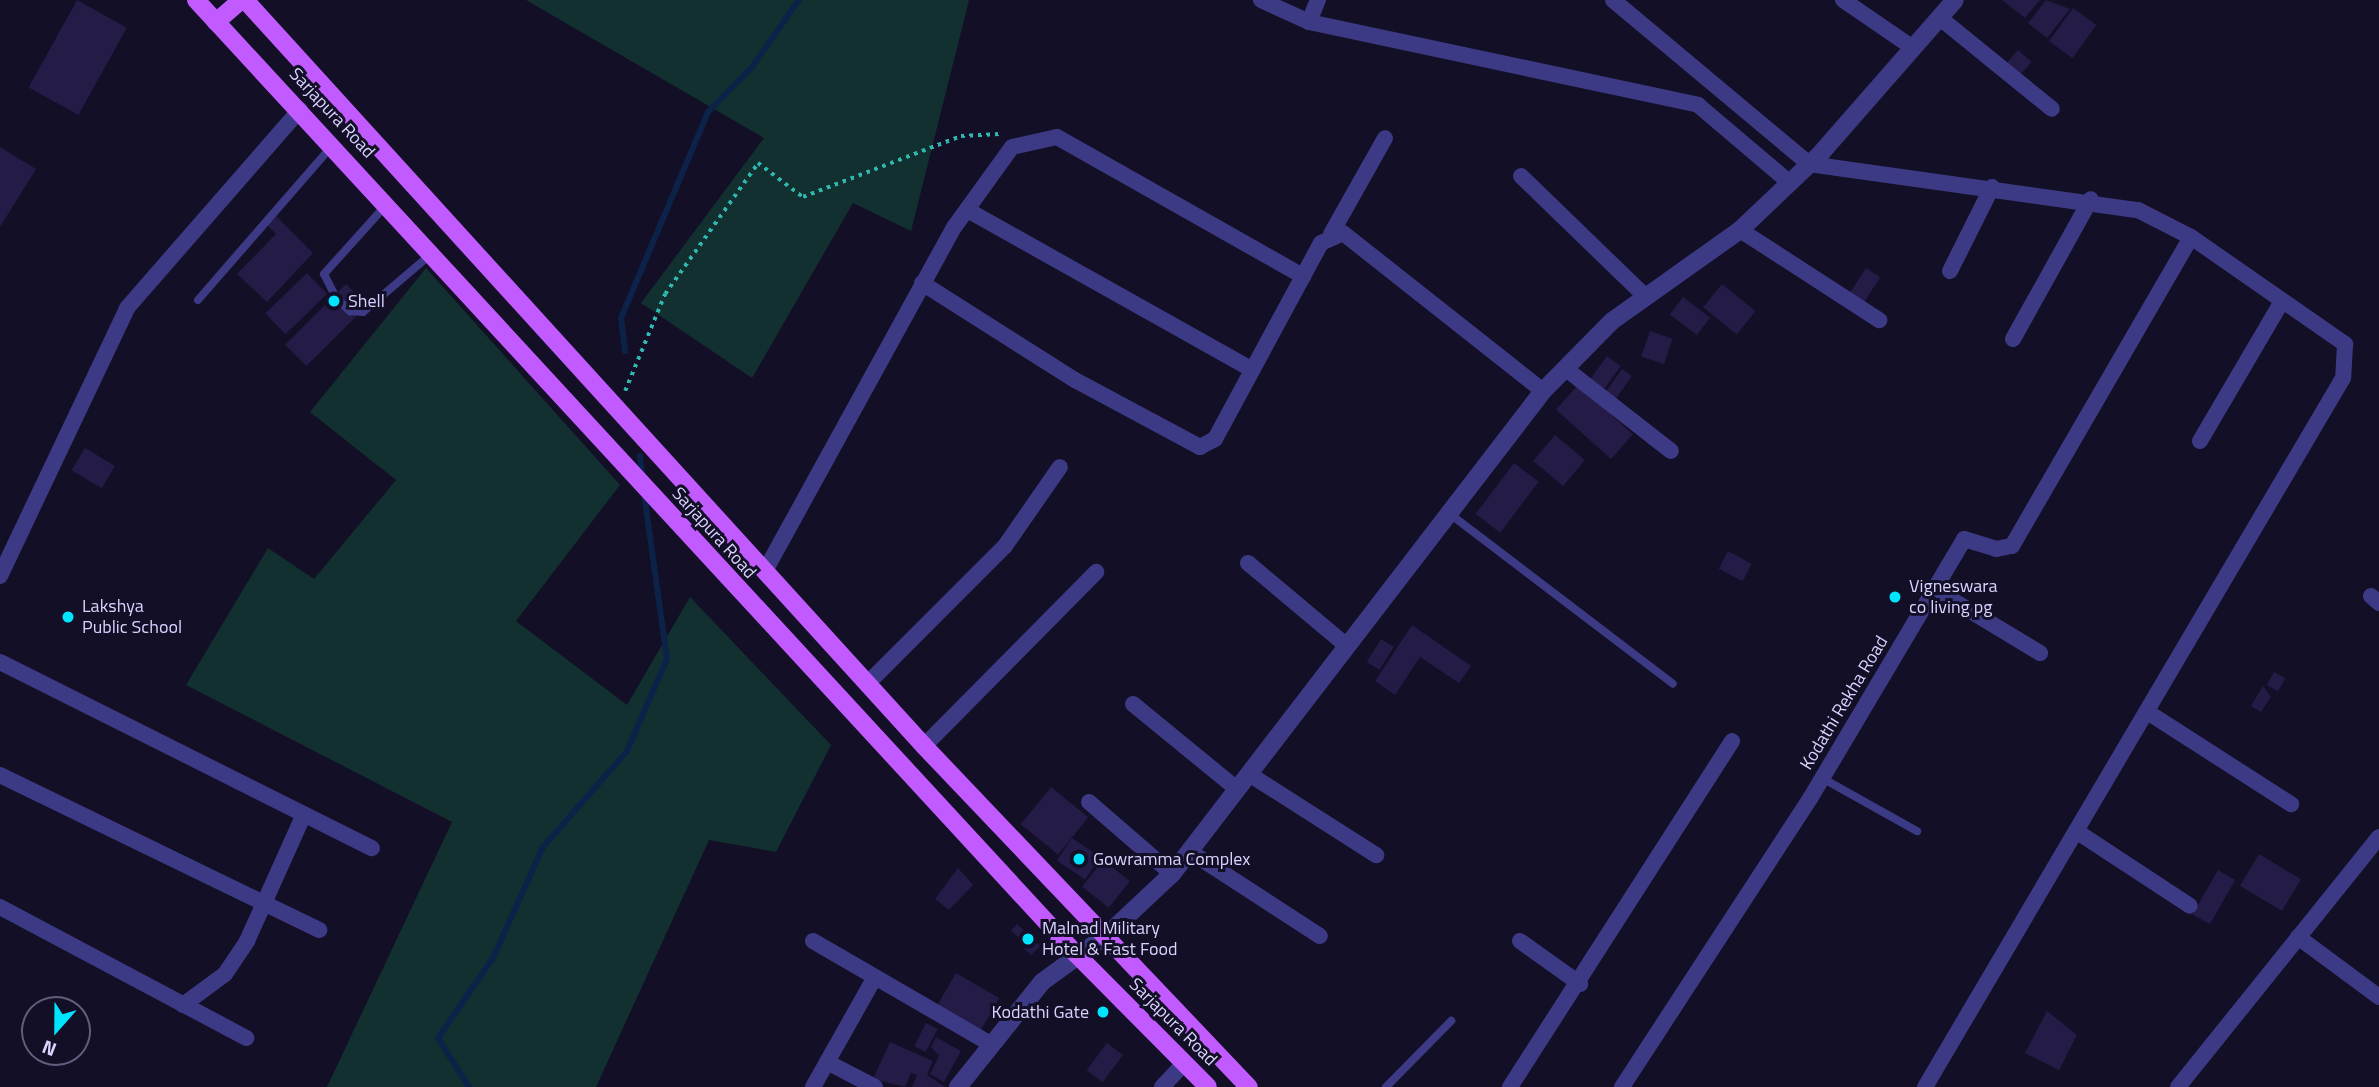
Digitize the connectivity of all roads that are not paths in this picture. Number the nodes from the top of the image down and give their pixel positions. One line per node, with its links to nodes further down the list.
1 (196, 0): 9 (main road, Sarjapura Road)
2 (243, 0): 9 (main road); 43 (main road, Sarjapura Road)
3 (1261, 0): 10 (street)
4 (1318, 0): 10 (street)
5 (1613, 0): 16 (street)
6 (1843, 0): 11 (street)
7 (1955, 0): 8 (street)
8 (1940, 18): 11 (street); 12 (street)
9 (216, 22): 13 (main road, Sarjapura Road)
10 (1309, 22): 18 (street)
11 (1913, 48): 16 (street)
12 (2052, 109)
13 (300, 110): 15 (main road, Sarjapura Road); 45 (street)
14 (1385, 138): 24 (street)
15 (333, 145): 21 (main road, Sarjapura Road); 31 (lane)
16 (1809, 164): 18 (street); 19 (street)
17 (1521, 176): 30 (street)
18 (1790, 183): 23 (street)
19 (1992, 187): 20 (street); 27 (street)
20 (2091, 200): 25 (street); 34 (street)
21 (387, 203): 26 (main road, Sarjapura Road); 26 (lane)
22 (971, 212): 28 (street); 29 (street); 35 (street)
23 (1740, 230): 30 (street); 33 (street)
24 (1331, 234): 28 (street); 37 (street)
25 (2191, 237): 32 (street); 46 (street, Kodathi Rekha Road)
26 (432, 253): 79 (main road, Sarjapura Road)
27 (1950, 271)
28 (1303, 276): 35 (street)
29 (922, 283): 35 (street); 43 (street)
30 (1646, 297): 36 (street)
31 (198, 300)
32 (2282, 300): 38 (street); 53 (street)
33 (1879, 320)
34 (2013, 340)
35 (1251, 369)
36 (1566, 369): 37 (street); 39 (street)
37 (1543, 391): 41 (street)
38 (2200, 441)
39 (1671, 452)
40 (1060, 467): 50 (street)
41 (1449, 513): 47 (street); 51 (lane)
42 (1248, 563): 47 (street)
43 (765, 571): 50 (main road, Sarjapura Road)
44 (1096, 572): 55 (street)
45 (0, 576)
46 (1934, 589): 48 (street); 58 (street, Kodathi Rekha Road)
47 (1348, 646): 56 (street)
48 (2040, 653)
49 (0, 662): 62 (street)
50 (867, 684): 55 (main road, Sarjapura Road)
51 (1673, 684)
52 (1133, 704): 59 (street)
53 (2149, 713): 61 (street); 64 (street)
54 (1732, 741): 81 (street)
55 (924, 746): 74 (main road, Sarjapura Road)
56 (1249, 774): 59 (street); 68 (street)
57 (0, 775): 70 (street)
58 (1822, 778): 63 (lane); 97 (street, Kodathi Rekha Road)
59 (1237, 789): 67 (street)
60 (1090, 803): 69 (street)
61 (2291, 804)
62 (304, 814): 66 (street); 70 (street)
63 (1917, 831)
64 (2076, 831): 71 (street); 98 (street)
65 (2379, 837): 76 (street)
66 (372, 848)
67 (1189, 851): 69 (street); 75 (street)
68 (1376, 855)
69 (1172, 874): 74 (street)
70 (264, 903): 73 (street); 83 (street)
71 (2190, 906)
72 (0, 907): 83 (street)
73 (319, 930)
74 (1108, 934): 79 (street); 94 (main road, Sarjapura Road)
75 (1320, 936)
76 (2298, 937): 82 (street); 99 (street)
77 (813, 941): 80 (street)
78 (1520, 941): 81 (street)
79 (1076, 954): 86 (street); 88 (main road, Sarjapura Road)
80 (875, 977): 86 (street); 87 (street)
81 (1580, 984): 96 (street)
82 (2379, 997)
83 (183, 1004): 85 (street)
84 (1451, 1021): 95 (lane)
85 (246, 1038)
86 (989, 1044): 91 (street)
87 (827, 1062): 89 (street); 90 (street)
88 (1184, 1063): 92 (street); 93 (main road, Sarjapura Road)
89 (813, 1087)
90 (875, 1087)
91 (958, 1087)
92 (1162, 1087)
93 (1208, 1087)
94 (1249, 1087)
95 (1386, 1087)
96 (1510, 1087)
97 (1622, 1087)
98 (1925, 1087)
99 (2178, 1087)

